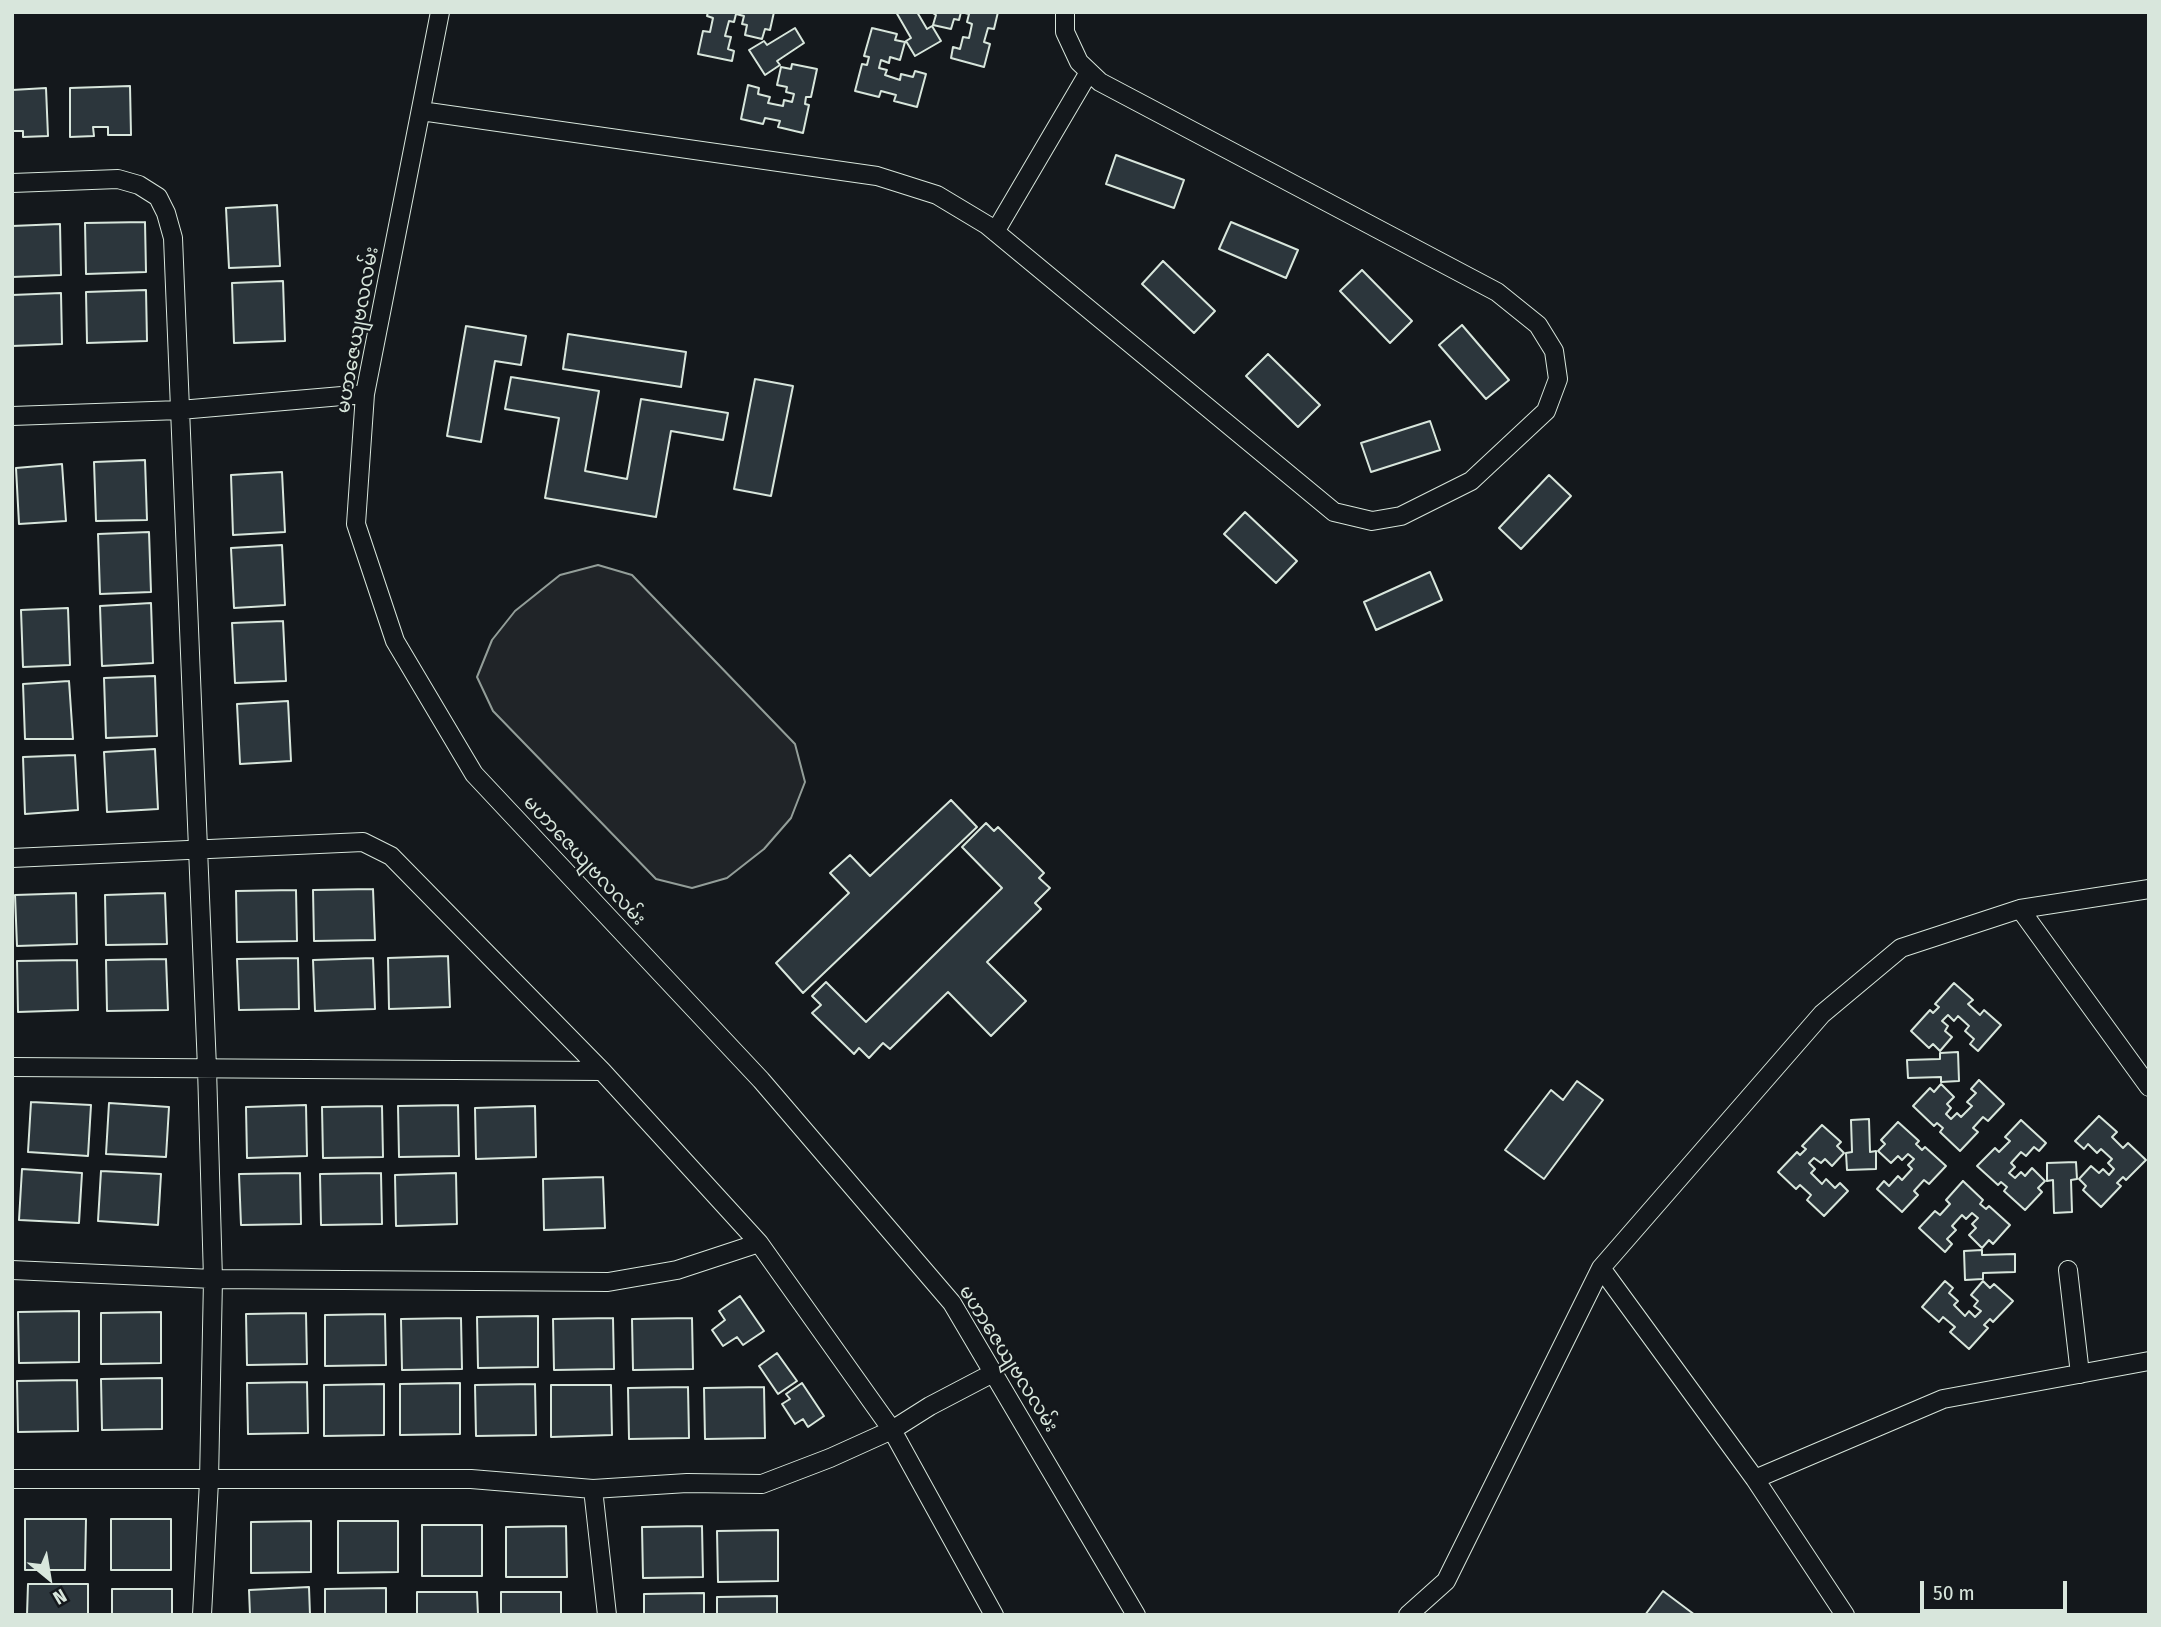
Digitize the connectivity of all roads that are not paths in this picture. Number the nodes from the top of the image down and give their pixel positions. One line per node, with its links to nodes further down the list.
1 (440, 12): 4 (street, မဟာဇေယျဗလလမ်း)
2 (1065, 12): 3 (street)
3 (1089, 72): 6 (street); 6 (street)
4 (421, 111): 6 (street); 7 (street, မဟာဇေယျဗလလမ်း)
5 (12, 183): 8 (street)
6 (995, 232)
7 (365, 394): 8 (street); 24 (street, မဟာဇေယျဗလလမ်း)
8 (180, 410): 9 (street); 10 (street)
9 (12, 416)
10 (198, 851): 11 (street); 15 (street); 16 (street)
11 (12, 858)
12 (2149, 888): 13 (street)
13 (2020, 909): 17 (street); 19 (street)
14 (12, 1067): 15 (street)
15 (207, 1068): 16 (street); 22 (street)
16 (602, 1071): 18 (street)
17 (2149, 1087)
18 (759, 1243): 22 (street); 26 (street)
19 (1601, 1268): 28 (street); 35 (street)
20 (12, 1270): 22 (street)
21 (2068, 1270): 25 (street)
22 (213, 1279): 29 (street)
23 (2149, 1362): 25 (street)
24 (993, 1373): 26 (street); 34 (street, မဟာဇေယျဗလလမ်း)
25 (2080, 1374): 28 (street)
26 (892, 1430): 30 (street); 33 (street)
27 (12, 1479): 29 (street)
28 (1755, 1479): 36 (street)
29 (209, 1481): 30 (street); 31 (street)
30 (593, 1489): 32 (street)
31 (202, 1615)
32 (607, 1615)
33 (994, 1615)
34 (1136, 1615)
35 (1408, 1615)
36 (1845, 1615)

